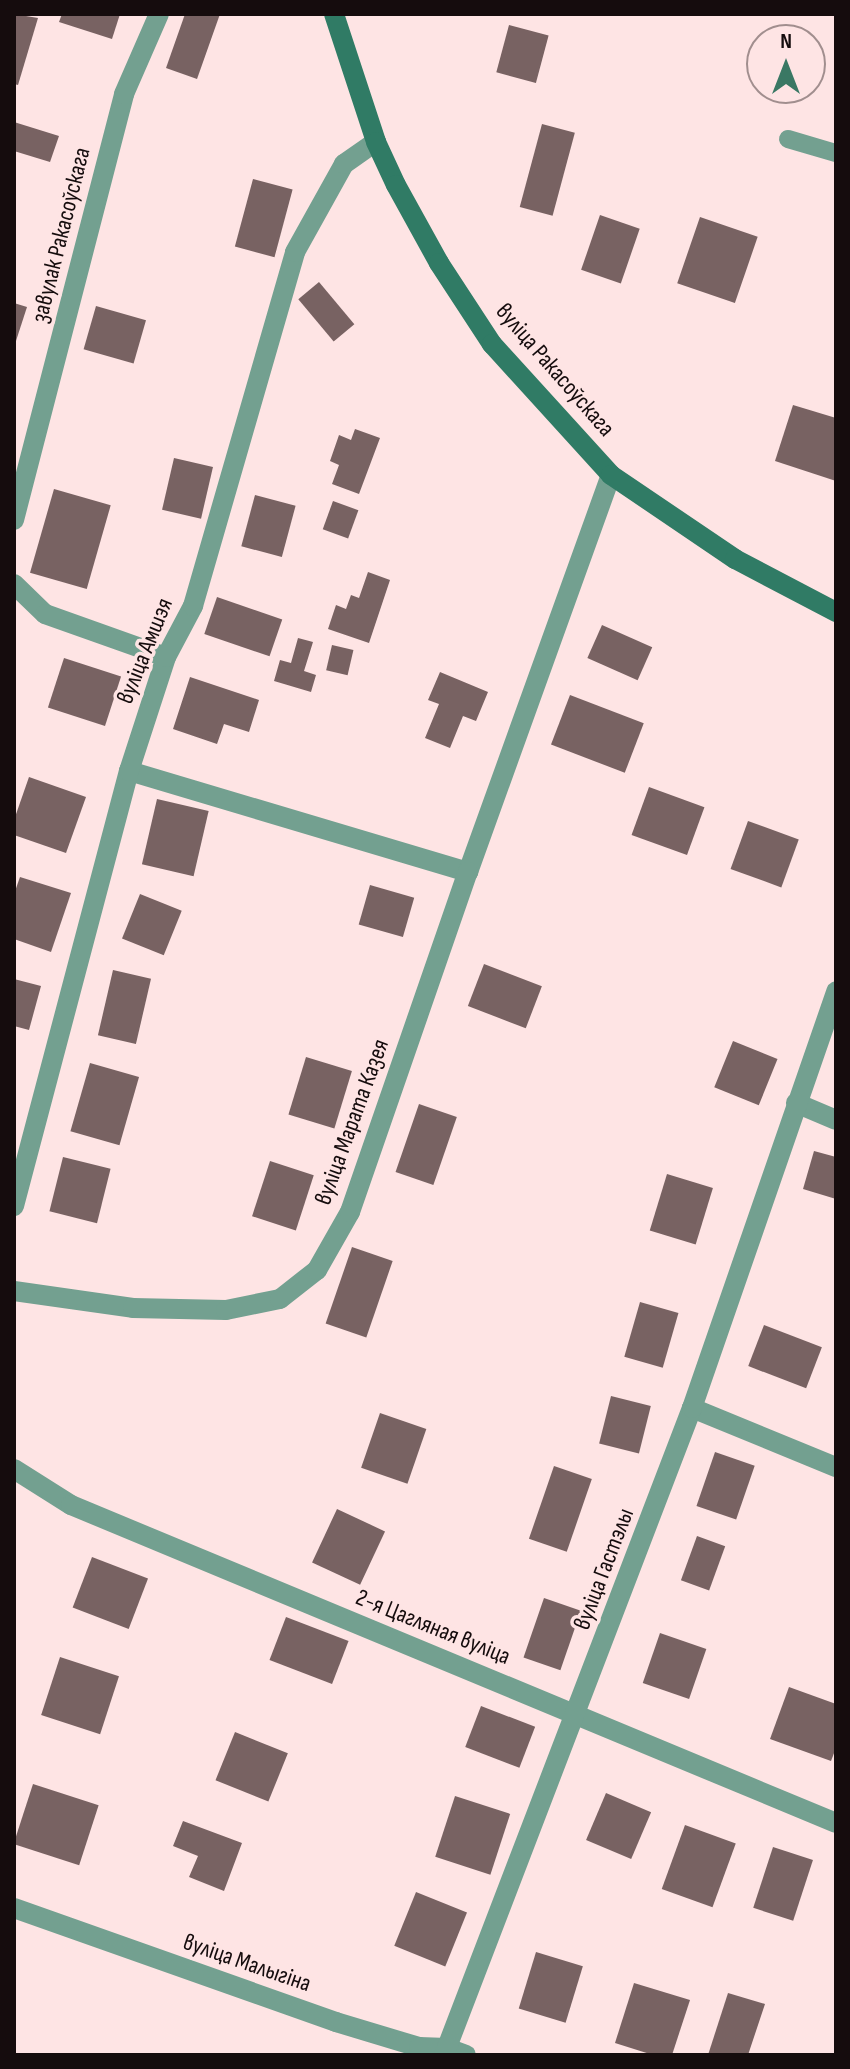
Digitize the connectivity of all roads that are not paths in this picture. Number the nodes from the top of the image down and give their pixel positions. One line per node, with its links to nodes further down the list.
1 (159, 14): 7 (street, завулак Ракасоўскага)
2 (334, 14): 4 (street, вуліца Ракасоўскага)
3 (788, 139): 5 (lane)
4 (376, 142): 6 (street, вуліца Ракасоўскага); 10 (street, вуліца Амшэя)
5 (836, 153)
6 (611, 475): 9 (street, вуліца Ракасоўскага); 12 (street, вуліца Марата Казея)
7 (14, 520)
8 (14, 584): 10 (street)
9 (836, 612)
10 (166, 657): 11 (street, вуліца Амшэя)
11 (129, 771): 12 (street); 16 (street, вуліца Амшэя)
12 (468, 872): 17 (street, вуліца Марата Казея)
13 (836, 991): 14 (street, вуліца Гастэлы)
14 (796, 1103): 15 (street); 18 (street, вуліца Гастэлы)
15 (836, 1120)
16 (14, 1206)
17 (14, 1291)
18 (692, 1408): 19 (street); 21 (street, вуліца Гастэлы)
19 (836, 1467)
20 (14, 1469): 21 (street, 2-я Цагляная вуліца)
21 (577, 1715): 22 (street, 2-я Цагляная вуліца); 24 (street, вуліца Гастэлы)
22 (836, 1823)
23 (14, 1908): 24 (street, вуліца Малыгіна)
24 (452, 2053)

